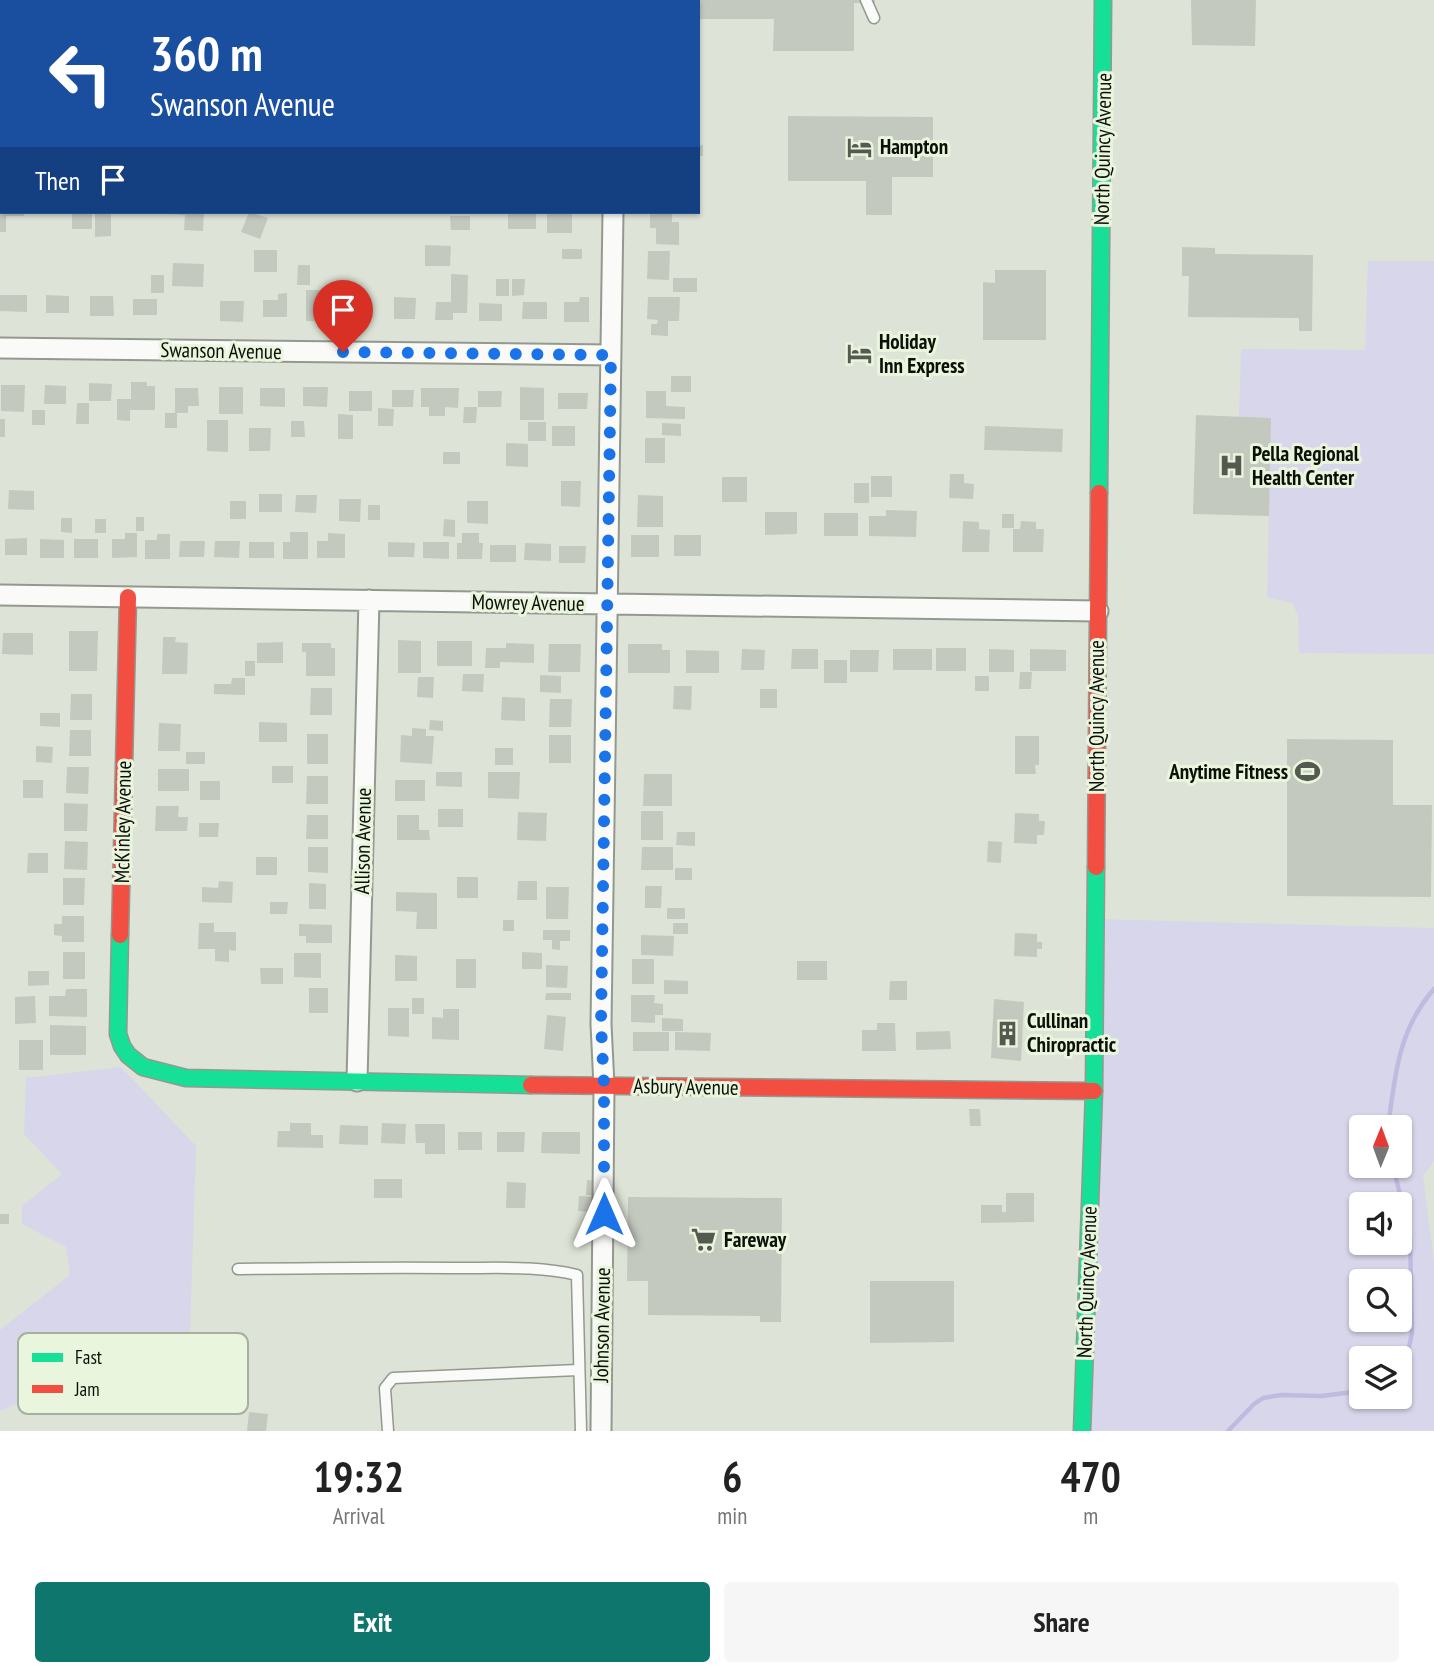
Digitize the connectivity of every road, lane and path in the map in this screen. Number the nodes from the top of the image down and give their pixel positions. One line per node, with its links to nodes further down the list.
1 (866, 0): 3 (lane)
2 (1103, 0): 11 (street, North Quincy Avenue)
3 (874, 18)
4 (613, 214): 6 (street, Johnson Avenue)
5 (0, 348): 6 (street, Swanson Avenue)
6 (611, 355): 10 (street, Johnson Avenue)
7 (0, 595): 8 (street, Mowrey Avenue)
8 (128, 597): 9 (street, Mowrey Avenue); 12 (street, McKinley Avenue)
9 (369, 600): 10 (street, Mowrey Avenue); 13 (street, Allison Avenue)
10 (607, 604): 11 (street, Mowrey Avenue); 14 (street, Johnson Avenue)
11 (1098, 611): 15 (street, North Quincy Avenue)
12 (121, 1046): 13 (street, Asbury Avenue)
13 (358, 1081): 14 (street, Asbury Avenue)
14 (604, 1086): 15 (street, Asbury Avenue); 21 (street, Johnson Avenue)
15 (1094, 1091): 18 (street, North Quincy Avenue)
16 (238, 1269): 17 (lane)
17 (578, 1370): 19 (lane); 20 (lane)
18 (1084, 1427)
19 (388, 1431)
20 (581, 1431)
21 (601, 1431)

